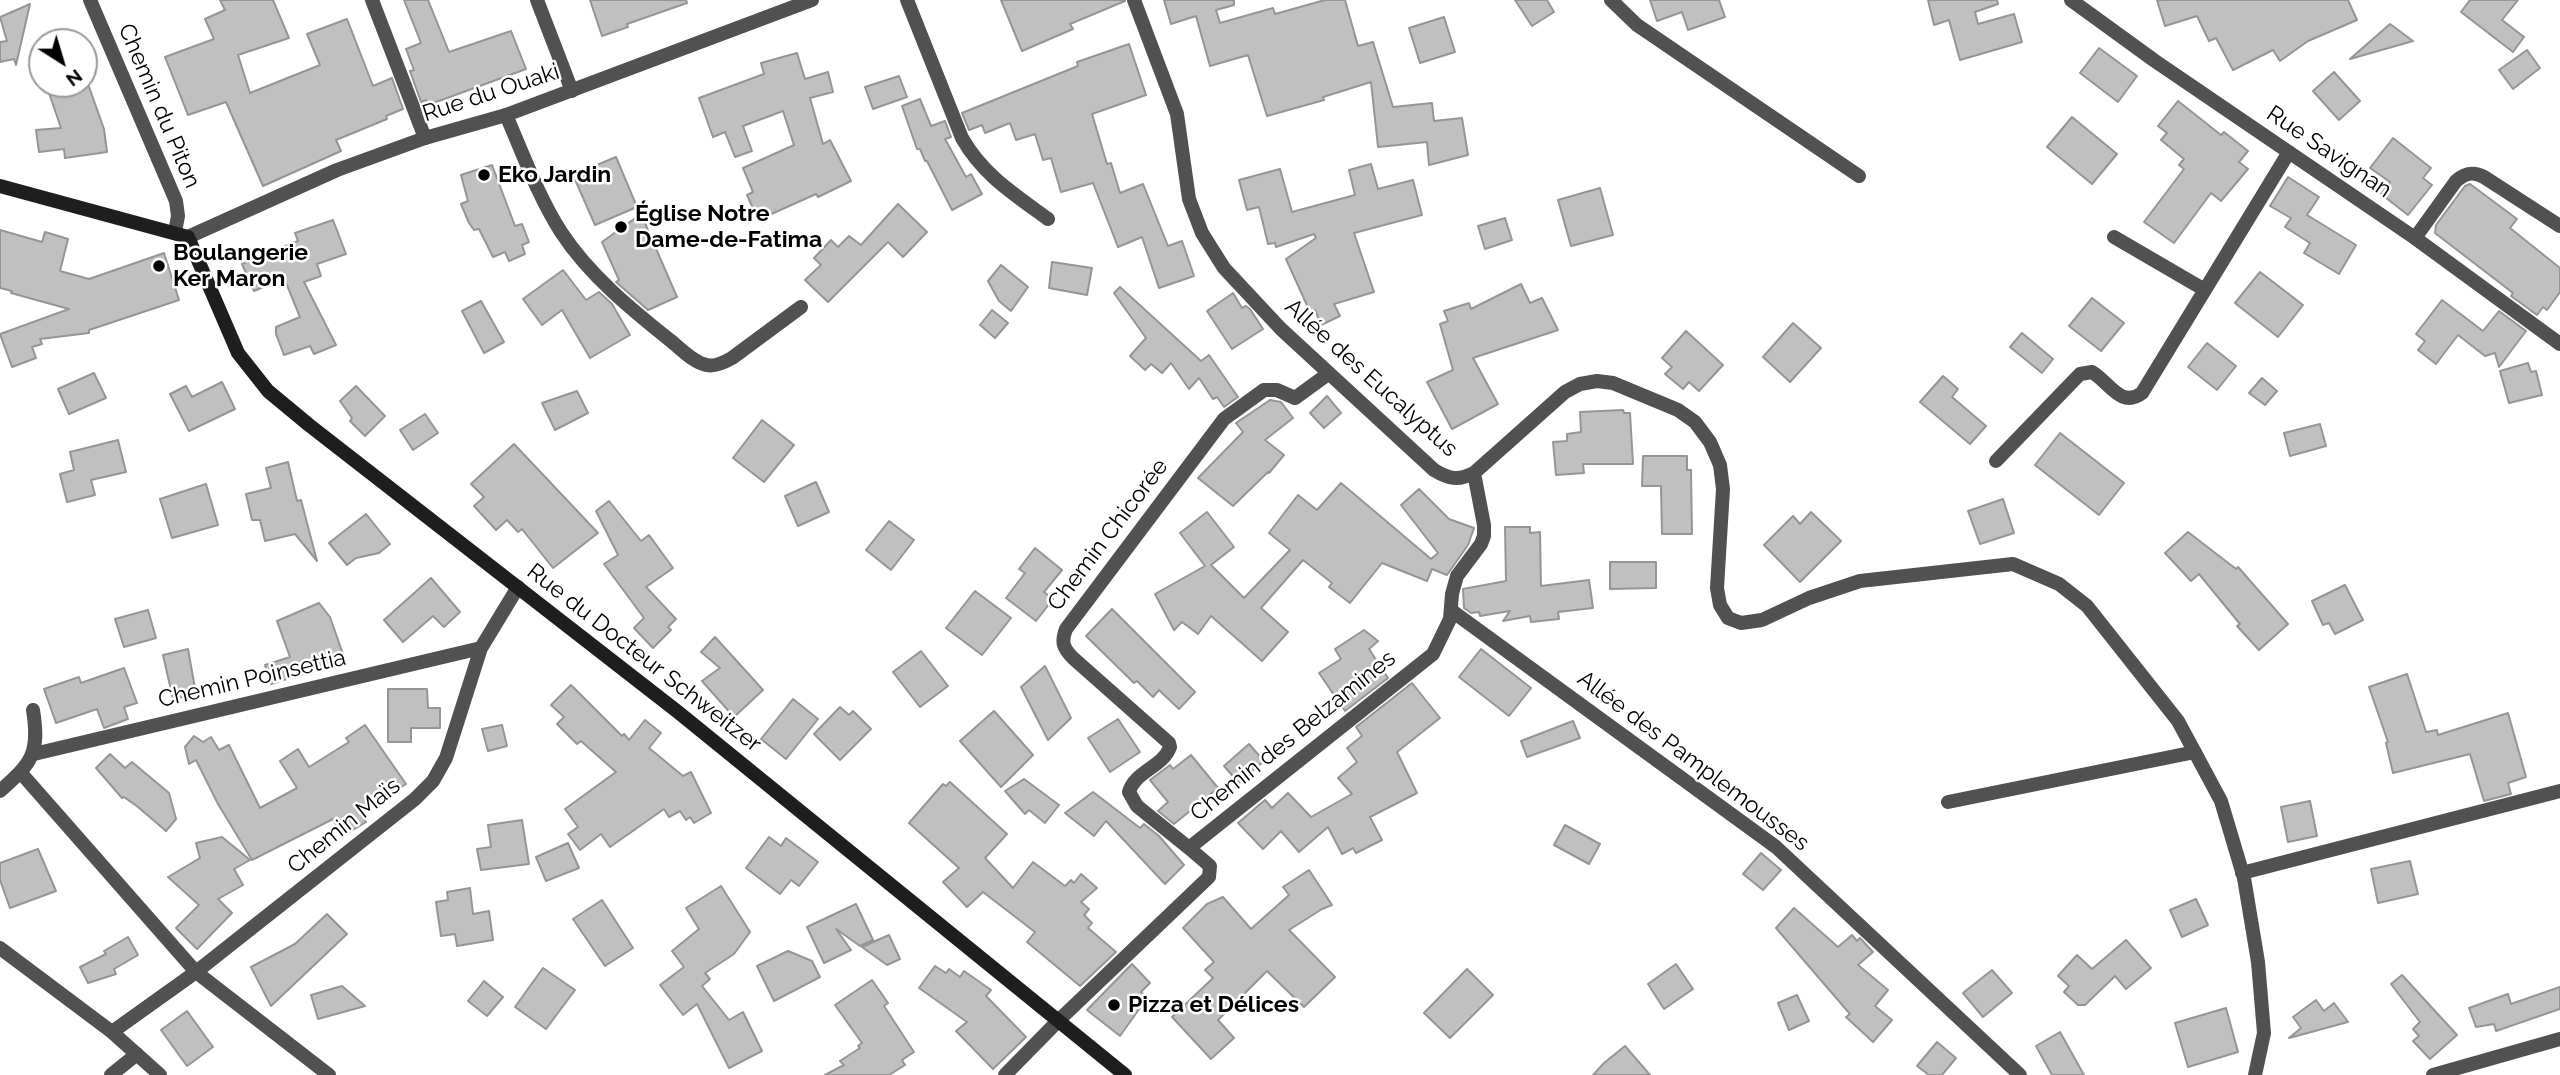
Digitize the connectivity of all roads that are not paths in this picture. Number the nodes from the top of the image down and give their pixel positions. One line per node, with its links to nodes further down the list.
1 (90, 0): 17 (street, Chemin du Piton)
2 (372, 0): 11 (street)
3 (537, 0): 9 (street)
4 (812, 0): 9 (street, Rue du Ouaki)
5 (907, 0): 15 (street)
6 (1134, 0): 23 (street, Allée des Eucalyptus)
7 (1611, 0): 13 (street)
8 (2071, 0): 12 (street, Rue Savignan)
9 (572, 91): 10 (street, Rue du Ouaki)
10 (506, 115): 11 (street, Rue du Ouaki); 21 (street)
11 (425, 138): 17 (street, Rue du Ouaki)
12 (2289, 152): 19 (street, Rue Savignan); 20 (street)
13 (1859, 176)
14 (0, 186): 17 (main road)
15 (1048, 219)
16 (2560, 226): 19 (street)
17 (181, 234): 26 (main road, Rue du Docteur Schweitzer)
18 (2114, 237): 20 (street)
19 (2415, 238): 22 (street, Rue Savignan)
20 (2205, 290): 24 (street)
21 (801, 307)
22 (2560, 345)
23 (1328, 373): 25 (street, Allée des Eucalyptus); 36 (street, Chemin Chicorée)
24 (1996, 461)
25 (1474, 473): 27 (street, Chemin des Belzamines); 30 (street, Allée des Eucalyptus)
26 (518, 587): 28 (street, Chemin Maïs); 40 (main road, Rue du Docteur Schweitzer)
27 (1452, 611): 36 (street, Chemin des Belzamines); 49 (street, Allée des Pamplemousses)
28 (481, 648): 31 (street, Chemin Poinsettia); 39 (street, Chemin Maïs)
29 (33, 710): 31 (street)
30 (2195, 752): 35 (street); 37 (street, Allée des Eucalyptus)
31 (34, 754): 32 (street)
32 (21, 773): 33 (street); 39 (street)
33 (0, 791)
34 (2560, 791): 37 (street)
35 (1948, 802)
36 (1189, 848): 40 (street, Chemin des Belzamines)
37 (2242, 873): 50 (street, Allée des Eucalyptus)
38 (0, 948): 41 (street)
39 (196, 972): 41 (street, Chemin Maïs); 46 (street)
40 (1058, 1021): 47 (street); 48 (main road, Rue du Docteur Schweitzer)
41 (112, 1032): 43 (street)
42 (2560, 1039): 51 (street)
43 (136, 1054): 44 (street); 45 (street)
44 (111, 1075)
45 (160, 1075)
46 (329, 1075)
47 (1005, 1075)
48 (1125, 1075)
49 (2020, 1075)
50 (2255, 1075)
51 (2433, 1075)

